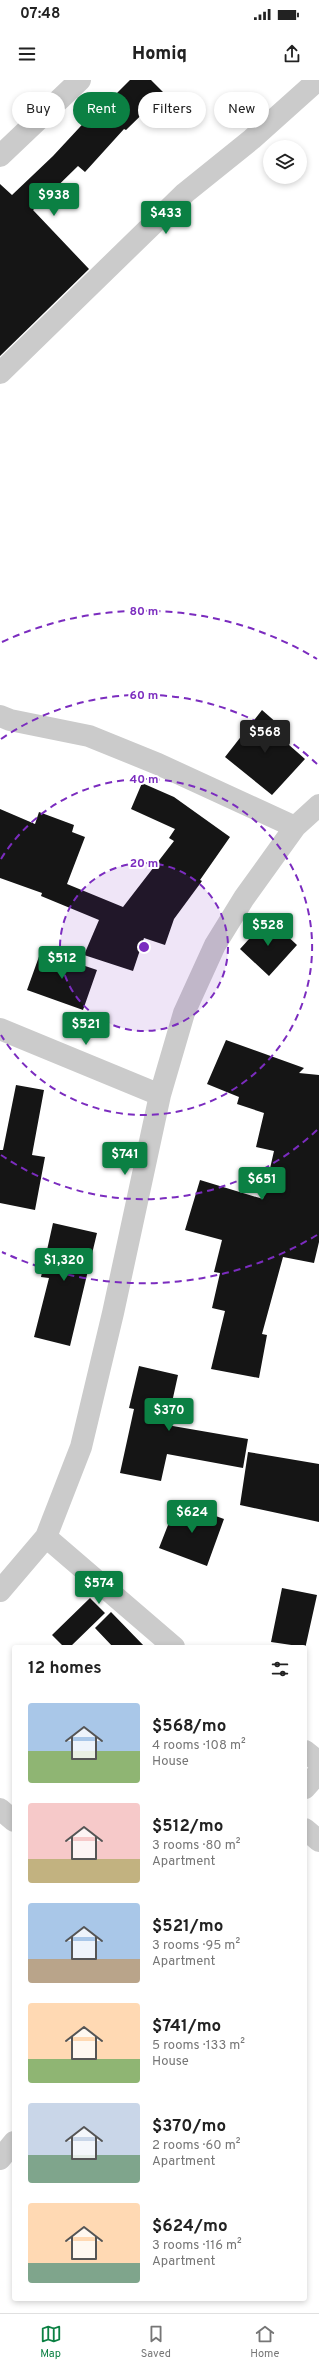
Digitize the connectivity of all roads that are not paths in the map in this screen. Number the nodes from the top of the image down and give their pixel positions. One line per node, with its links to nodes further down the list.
1 (80, 80): 3 (street)
2 (318, 80): 4 (street)
3 (0, 156)
4 (0, 373)
5 (0, 716): 7 (street)
6 (319, 805): 7 (street)
7 (295, 827): 9 (street)
8 (0, 1029): 9 (street)
9 (160, 1095): 10 (street)
10 (46, 1537): 11 (street); 12 (street)
11 (0, 1591)
12 (172, 1645)
13 (307, 1753): 14 (street)
14 (319, 1762)
15 (319, 1772): 16 (street)
16 (307, 1786)
17 (0, 1809): 18 (street)
18 (12, 1819)
19 (307, 1831): 20 (street)
20 (319, 1841)
21 (12, 2144): 22 (street)
22 (0, 2159)

